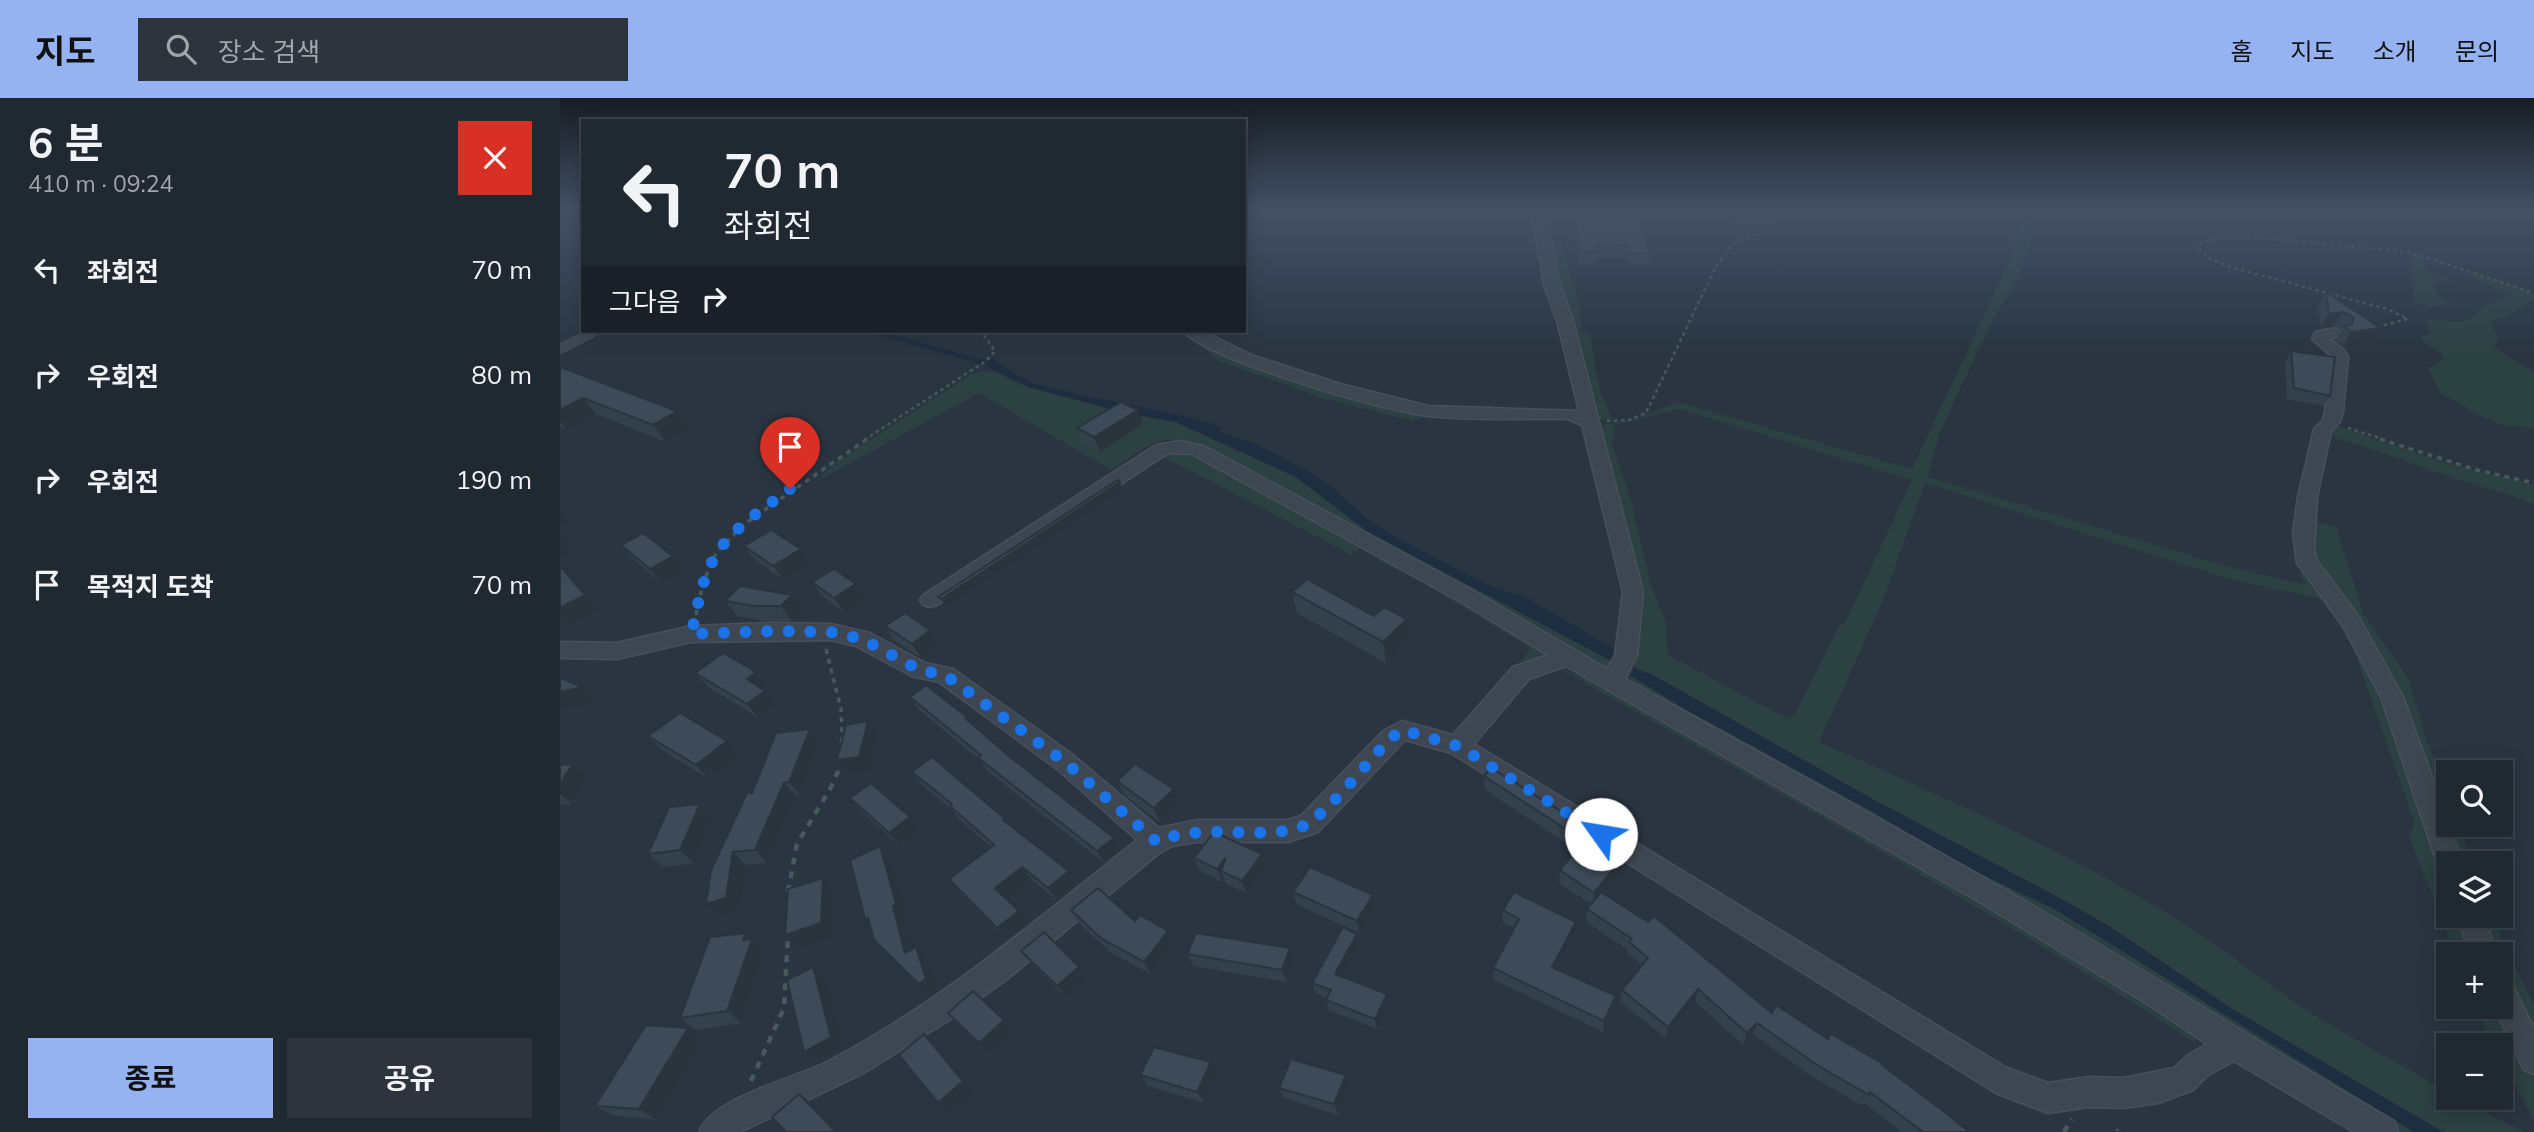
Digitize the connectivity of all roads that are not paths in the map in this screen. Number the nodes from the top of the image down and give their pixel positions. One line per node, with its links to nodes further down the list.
1 (1547, 257): 6 (street)
2 (591, 333): 5 (lane)
3 (1195, 333): 6 (street)
4 (2335, 333): 13 (street)
5 (560, 349)
6 (1590, 422): 10 (street)
7 (930, 600): 9 (street)
8 (560, 650): 12 (street)
9 (1568, 657): 10 (street); 11 (street)
10 (1619, 668): 15 (street)
11 (1458, 746): 12 (street); 15 (street)
12 (1157, 842): 17 (street)
13 (2446, 851)
14 (2513, 1015): 16 (street)
15 (2234, 1045): 18 (street)
16 (2534, 1060)
17 (714, 1132)
18 (2383, 1132)

